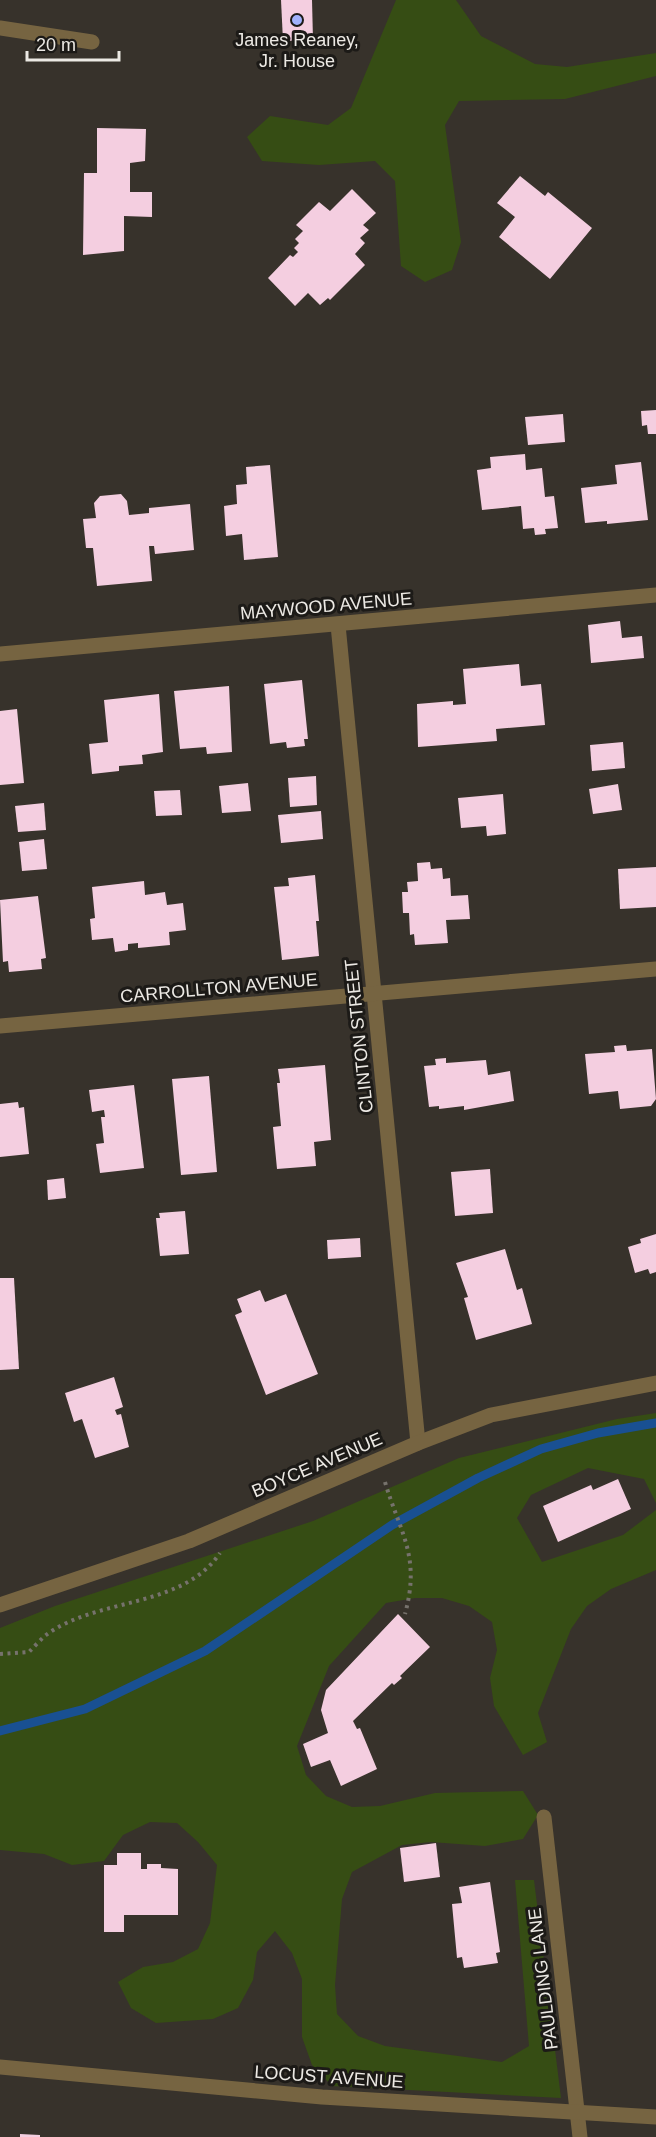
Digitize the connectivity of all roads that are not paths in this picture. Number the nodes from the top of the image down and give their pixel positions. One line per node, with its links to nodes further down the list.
1 (0, 28): 2 (street)
2 (92, 42)
3 (656, 595): 4 (street, MAYWOOD AVENUE)
4 (338, 625): 5 (street, MAYWOOD AVENUE); 7 (street, CLINTON STREET)
5 (0, 654)
6 (656, 969): 7 (street, CARROLLTON AVENUE)
7 (374, 994): 8 (street, CARROLLTON AVENUE); 10 (street, CLINTON STREET)
8 (0, 1026)
9 (656, 1383): 10 (street, BOYCE AVENUE)
10 (418, 1443): 11 (street, BOYCE AVENUE)
11 (0, 1605)
12 (544, 1817): 14 (street, PAULDING LANE)
13 (0, 2067): 14 (street, LOCUST AVENUE)
14 (578, 2113): 15 (street, LOCUST AVENUE); 16 (street, PAULDING LANE)
15 (656, 2117)
16 (580, 2137)

